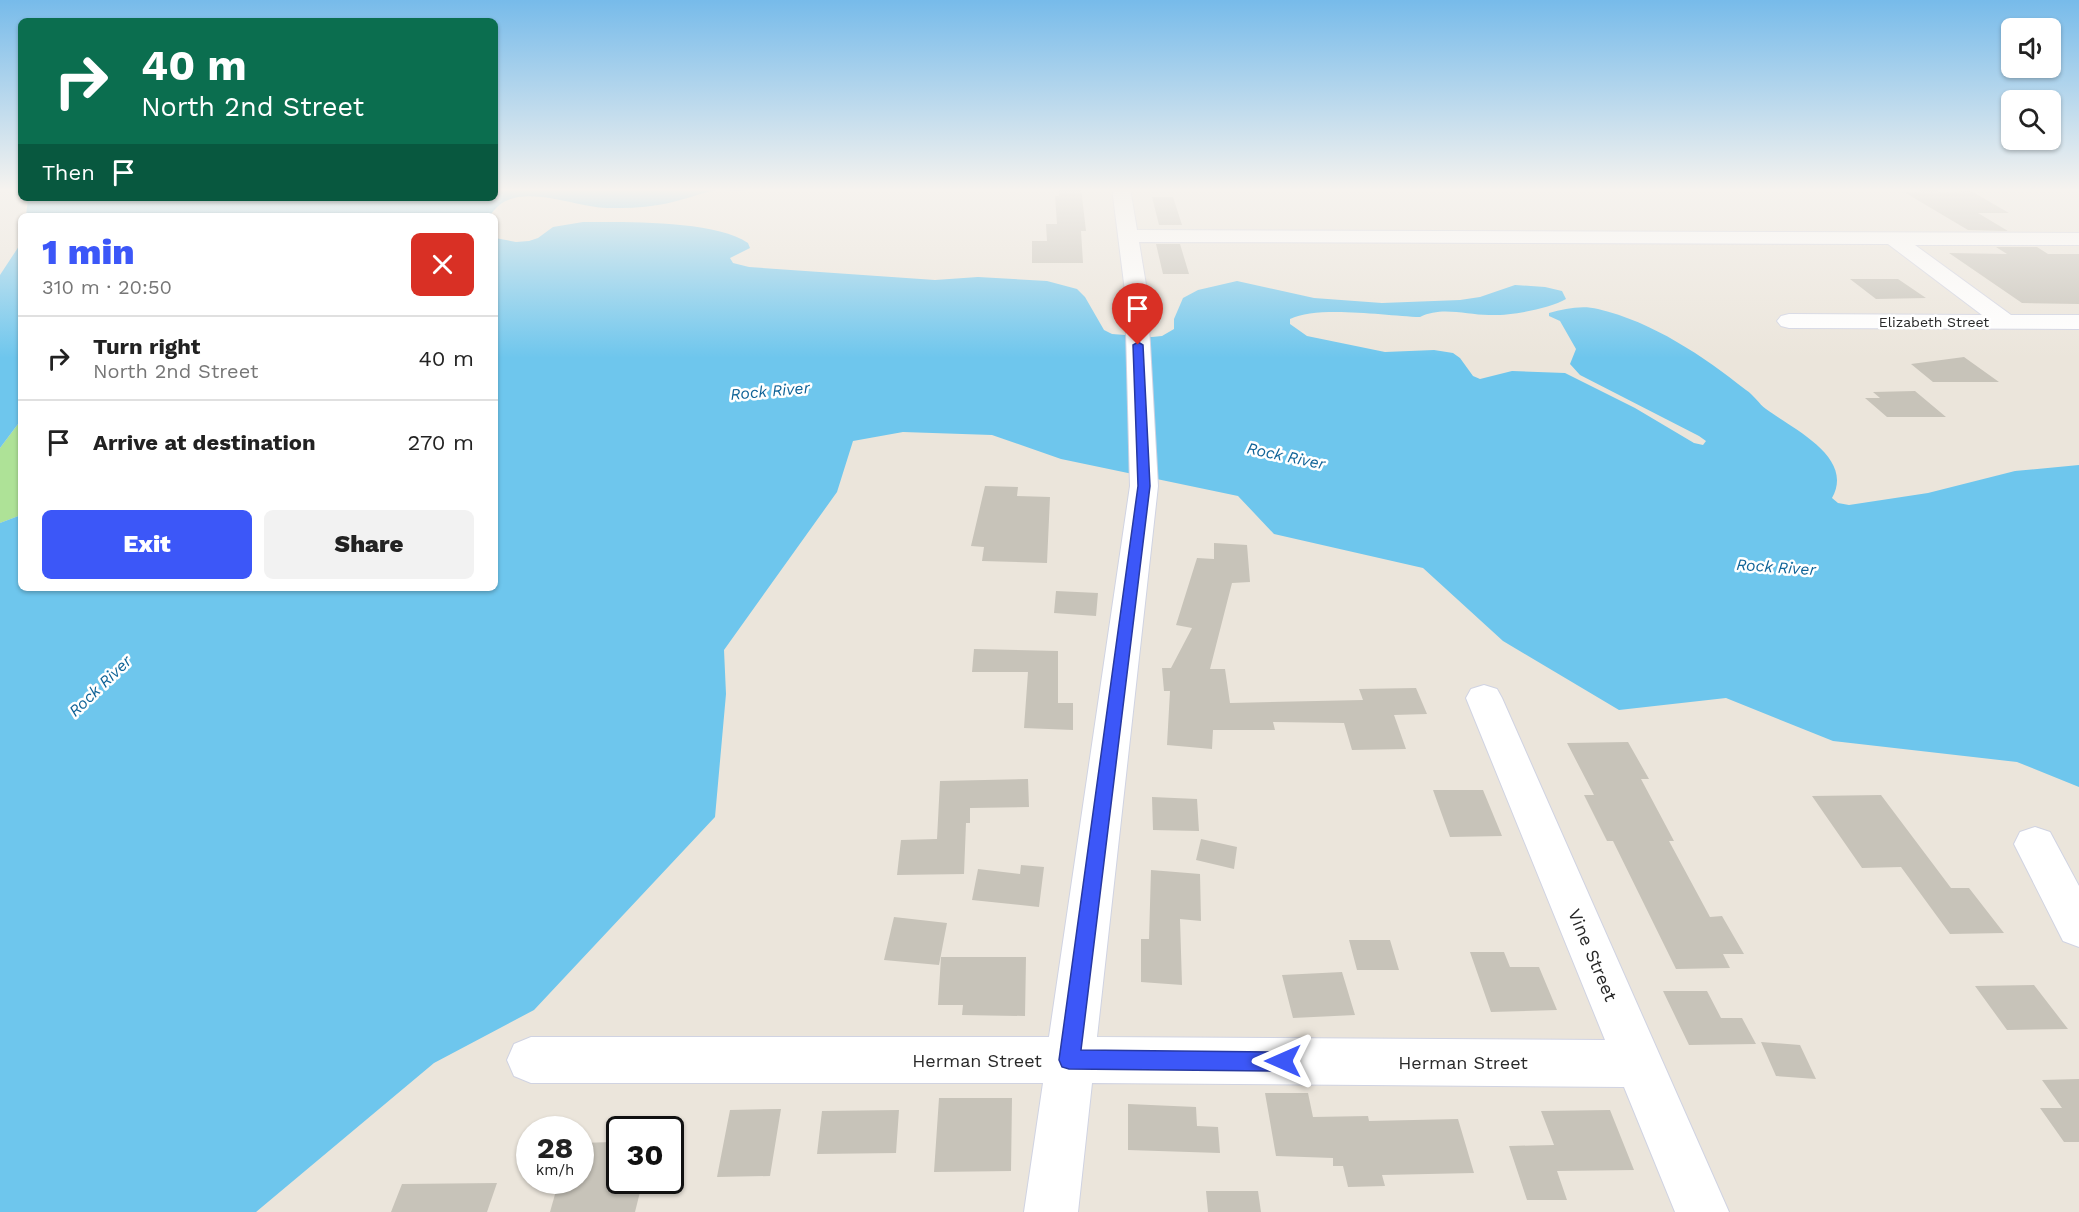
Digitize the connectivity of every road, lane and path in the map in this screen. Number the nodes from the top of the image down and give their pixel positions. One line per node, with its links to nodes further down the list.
1 (1129, 245): 10 (street)
2 (1902, 245): 4 (street)
3 (1789, 321): 4 (street, Elizabeth Street)
4 (2006, 322): 5 (street, Elizabeth Street)
5 (2079, 322)
6 (1484, 698): 11 (street, Vine Street)
7 (2036, 844): 8 (street)
8 (2079, 928)
9 (531, 1059): 10 (street, Herman Street)
10 (1069, 1060): 11 (street, Herman Street); 12 (street)
11 (1639, 1064): 13 (street, Vine Street)
12 (1052, 1212)
13 (1702, 1212)

